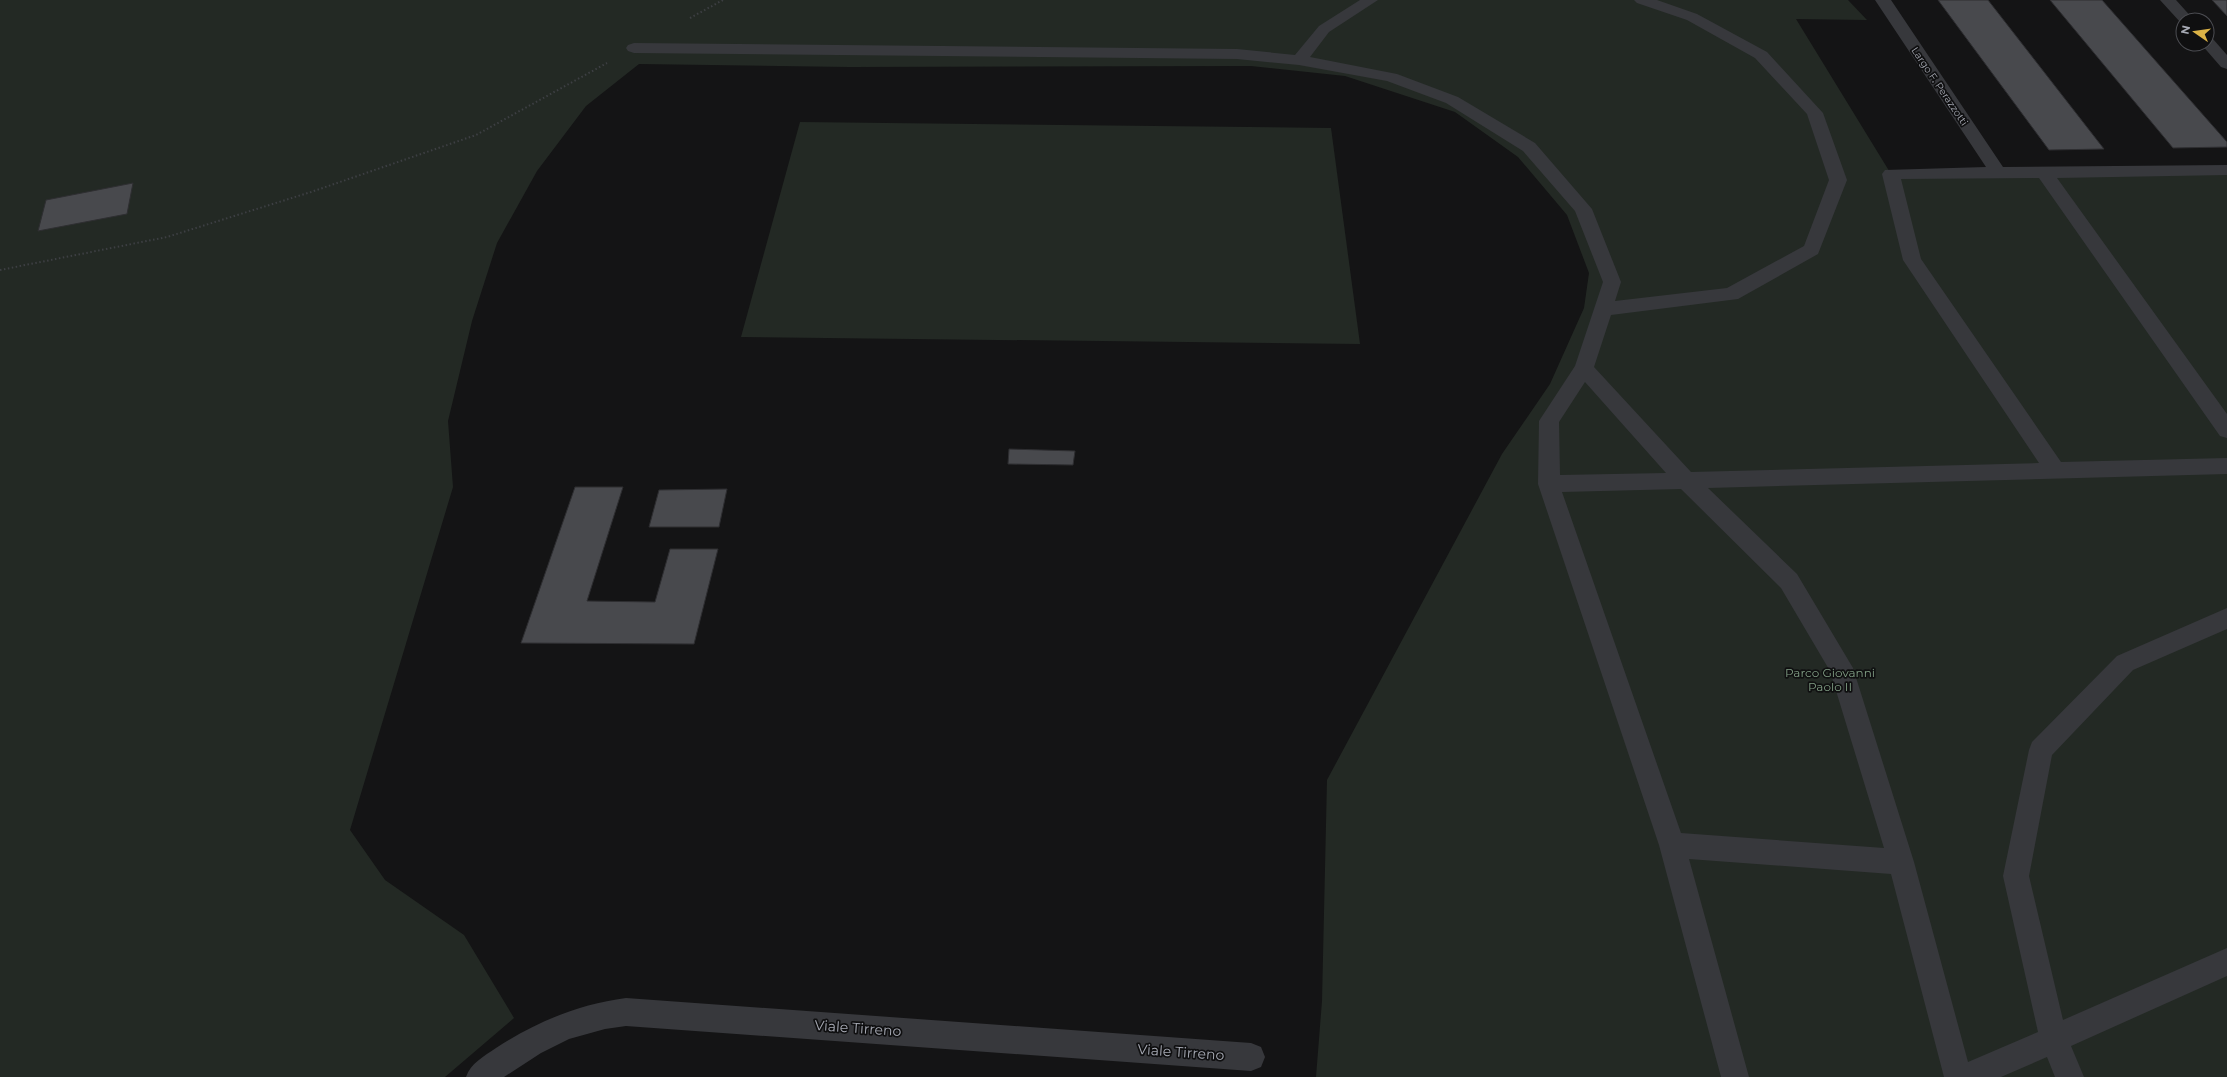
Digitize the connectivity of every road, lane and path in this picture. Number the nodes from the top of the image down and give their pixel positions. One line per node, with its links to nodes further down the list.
1 (723, 0): 7 (path)
2 (1370, 0): 10 (street)
3 (1642, 0): 16 (street)
4 (1883, 0): 14 (street, Largo F. Perazzotti)
5 (2168, 0): 6 (street)
6 (2179, 12)
7 (689, 19)
8 (634, 48): 10 (street); 15 (path)
9 (2215, 51): 11 (street)
10 (1299, 60): 16 (street)
11 (2227, 64)
12 (2227, 170): 13 (street)
13 (2044, 172): 14 (street); 18 (street)
14 (1998, 173): 20 (street)
15 (0, 270)
16 (1603, 309): 17 (street)
17 (1584, 368): 21 (street); 22 (street)
18 (2227, 430)
19 (2227, 466): 20 (street)
20 (2054, 469): 21 (street)
21 (1685, 479): 22 (street); 25 (street)
22 (1549, 484): 24 (street)
23 (2227, 618): 27 (street)
24 (1672, 845): 25 (street); 30 (street)
25 (1901, 862): 31 (street)
26 (2227, 962): 27 (street)
27 (2053, 1037): 32 (street); 33 (street)
28 (1251, 1057): 29 (street, Viale Tirreno)
29 (480, 1077)
30 (1735, 1077)
31 (1958, 1077)
32 (1968, 1077)
33 (2070, 1077)

